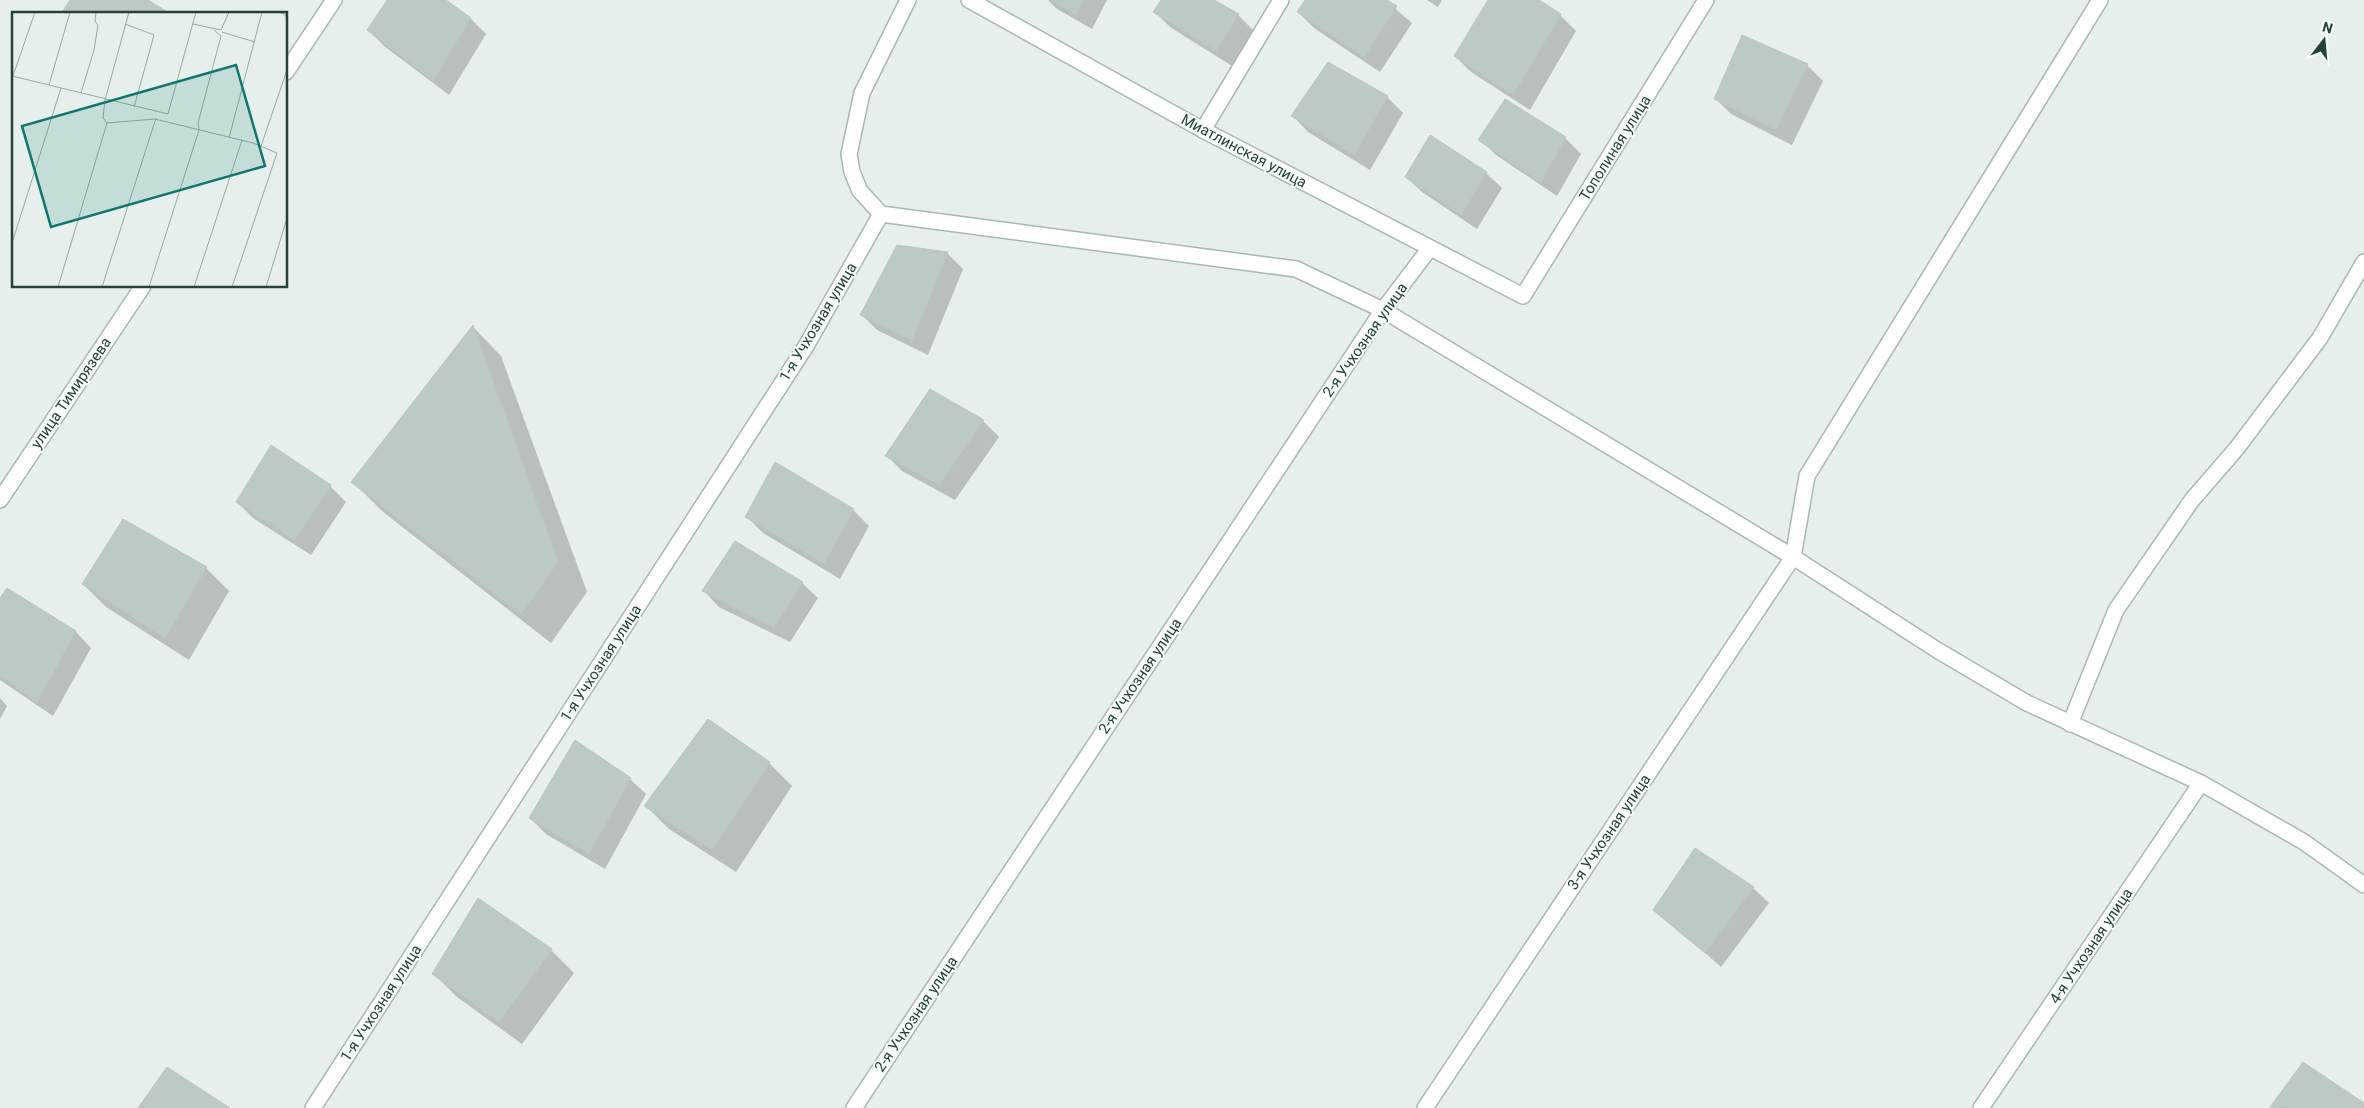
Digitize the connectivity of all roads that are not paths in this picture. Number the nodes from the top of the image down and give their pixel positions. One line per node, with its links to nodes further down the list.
1 (334, 0): 7 (street)
2 (908, 0): 9 (street)
3 (969, 0): 8 (street, Миатлинская улица)
4 (1281, 0): 8 (street)
5 (1706, 0): 13 (street, Тополиная улица)
6 (2100, 0): 16 (street)
7 (288, 69)
8 (1203, 130): 10 (street, Миатлинская улица)
9 (881, 214): 14 (street); 20 (street, 1-я Учхозная улица)
10 (1430, 248): 13 (street, Миатлинская улица); 14 (street, 2-я Учхозная улица)
11 (2364, 262): 17 (street)
12 (142, 288): 15 (street, улица Тимирязева)
13 (1523, 296)
14 (1383, 310): 16 (street); 21 (street, 2-я Учхозная улица)
15 (0, 500)
16 (1793, 557): 17 (street); 22 (street, 3-я Учхозная улица)
17 (2070, 724): 18 (street)
18 (2201, 783): 19 (street); 23 (street, 4-я Учхозная улица)
19 (2364, 885)
20 (313, 1108)
21 (854, 1108)
22 (1426, 1108)
23 (1982, 1108)

